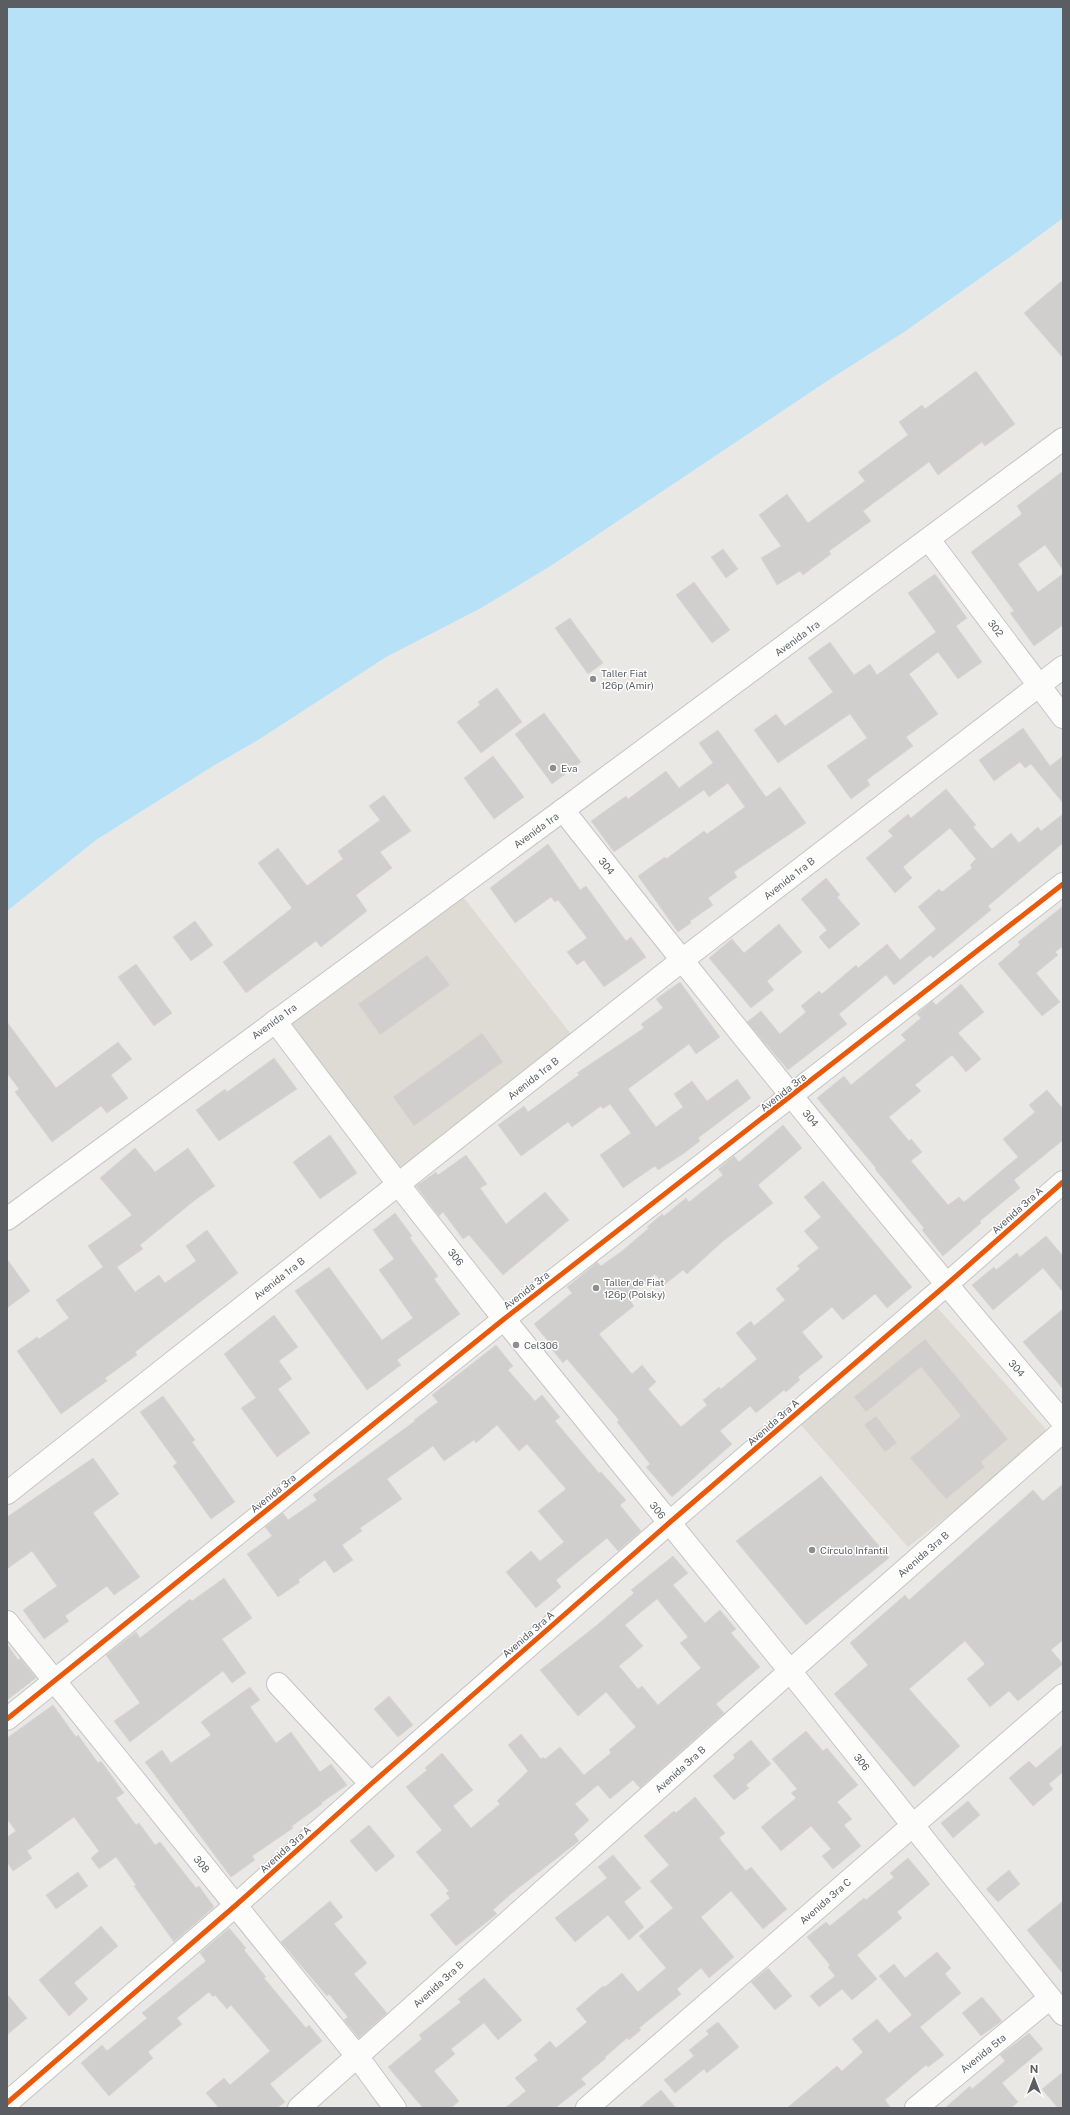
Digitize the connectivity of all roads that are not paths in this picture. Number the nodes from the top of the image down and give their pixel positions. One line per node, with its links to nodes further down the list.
1 (1063, 439): 2 (street, Avenida 1ra)
2 (929, 540): 4 (street, 302); 6 (street, Avenida 1ra)
3 (1063, 667): 4 (street, Avenida 1ra B)
4 (1040, 685): 5 (street, 302); 8 (street, Avenida 1ra B)
5 (1063, 717)
6 (563, 810): 8 (street, 304); 9 (street, Avenida 1ra)
7 (1063, 884): 10 (street, Avenida 3ra)
8 (681, 961): 10 (street, 304); 12 (street, Avenida 1ra B)
9 (275, 1021): 12 (street, 306); 13 (street, Avenida 1ra)
10 (793, 1096): 14 (street, 304); 15 (street, Avenida 3ra)
11 (1063, 1182): 14 (street, Avenida 3ra A)
12 (398, 1184): 15 (street, 306); 18 (street, Avenida 1ra B)
13 (7, 1219)
14 (946, 1285): 16 (street, 304); 19 (street, Avenida 3ra A)
15 (504, 1318): 19 (street, 306); 22 (street, Avenida 3ra)
16 (1063, 1422)
17 (1063, 1431): 21 (street, Avenida 3ra B)
18 (7, 1493)
19 (669, 1523): 21 (street, 306); 26 (street, Avenida 3ra A)
20 (7, 1622): 22 (street, 308)
21 (790, 1671): 27 (street, 306); 30 (street, Avenida 3ra B)
22 (54, 1682): 25 (street, Avenida 3ra); 28 (street, 308)
23 (278, 1684): 26 (street)
24 (1063, 1695): 27 (street, Avenida 3ra C)
25 (7, 1719)
26 (371, 1784): 28 (street, Avenida 3ra A)
27 (912, 1826): 29 (street, 306); 34 (street, Avenida 3ra C)
28 (236, 1906): 30 (street, 308); 31 (street, Avenida 3ra A)
29 (1057, 2006): 35 (street, Avenida 5ta)
30 (356, 2056): 32 (street, Avenida 3ra B); 33 (street, 308)
31 (7, 2103)
32 (299, 2108)
33 (395, 2108)
34 (586, 2108)
35 (916, 2108)

